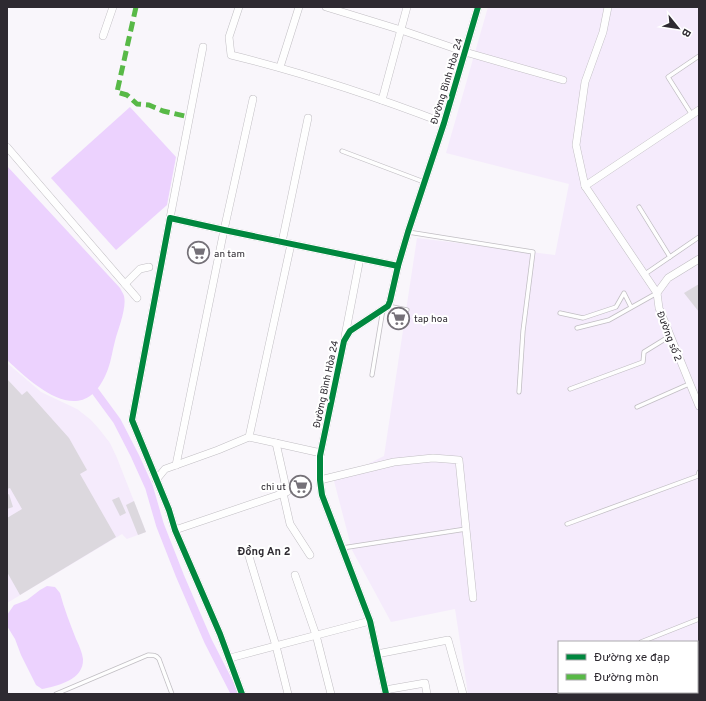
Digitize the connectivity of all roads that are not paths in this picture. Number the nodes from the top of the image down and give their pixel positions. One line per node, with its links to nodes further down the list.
1 (113, 7): 9 (street)
2 (240, 7): 13 (street)
3 (299, 7): 13 (street)
4 (326, 7): 8 (street)
5 (407, 7): 8 (street)
6 (478, 7): 11 (street, Đường Bình Hòa 24)
7 (608, 7): 24 (street)
8 (400, 30): 11 (street); 16 (street)
9 (103, 36)
10 (203, 47): 26 (street)
11 (464, 52): 14 (street); 20 (street, Đường Bình Hòa 24)
12 (699, 56): 18 (lane)
13 (280, 67): 16 (street)
14 (563, 80)
15 (253, 99): 27 (street)
16 (382, 100): 20 (street)
17 (699, 110): 18 (street)
18 (692, 115): 24 (street)
19 (308, 118): 30 (street)
20 (444, 123): 23 (street, Đường Bình Hòa 24)
21 (7, 148): 38 (street)
22 (342, 152): 23 (lane)
23 (424, 182): 28 (street, Đường Bình Hòa 24)
24 (585, 186): 37 (street)
25 (639, 207): 32 (lane)
26 (170, 218): 27 (street); 59 (street)
27 (224, 230): 30 (street); 57 (street)
28 (408, 232): 35 (street, Đường Bình Hòa 24); 51 (lane)
29 (699, 236): 32 (lane)
30 (282, 242): 31 (street)
31 (290, 244): 33 (street); 54 (street)
32 (670, 257): 37 (lane)
33 (360, 258): 35 (street); 47 (street)
34 (699, 259): 39 (street)
35 (398, 266): 41 (street, Đường Bình Hòa 24)
36 (149, 267): 38 (street)
37 (645, 274): 39 (street)
38 (125, 284): 40 (street)
39 (657, 293): 42 (lane); 46 (street, Đường số 2)
40 (137, 298)
41 (386, 307): 43 (lane); 47 (street, Đường Bình Hòa 24); 48 (lane)
42 (631, 307): 44 (lane); 45 (lane)
43 (407, 310)
44 (560, 313)
45 (577, 328)
46 (670, 336): 49 (street, Đường số 2); 50 (lane)
47 (344, 341): 56 (street, Đường Bình Hòa 24)
48 (372, 375)
49 (689, 384): 52 (street, Đường số 2); 53 (lane)
50 (570, 389)
51 (519, 392)
52 (699, 406)
53 (638, 407)
54 (249, 437): 55 (street); 57 (street)
55 (276, 443): 56 (street); 61 (street)
56 (321, 453): 60 (street, Đường Bình Hòa 24)
57 (176, 465): 59 (street)
58 (699, 472): 62 (lane)
59 (156, 480): 64 (street)
60 (320, 480): 63 (street); 65 (street, Đường Bình Hòa 24)
61 (283, 493): 64 (street); 67 (street)
62 (567, 524)
63 (466, 529): 65 (lane); 69 (street)
64 (175, 530): 76 (street)
65 (342, 548): 71 (street, Đường Bình Hòa 24)
66 (248, 553): 74 (street)
67 (310, 555)
68 (295, 575): 72 (street)
69 (473, 598)
70 (699, 619): 73 (lane)
71 (370, 621): 72 (street); 75 (street, Đường Bình Hòa 24)
72 (316, 636): 74 (street); 83 (street)
73 (644, 641)
74 (276, 646): 76 (street); 82 (street)
75 (377, 654): 77 (street, Đường Bình Hòa 24); 85 (street)
76 (230, 658): 81 (street)
77 (386, 692): 84 (street)
78 (699, 693): 86 (lane)
79 (56, 694): 80 (lane)
80 (172, 694)
81 (242, 694)
82 (288, 694)
83 (330, 694)
84 (427, 694)
85 (463, 694)
86 (696, 694)

